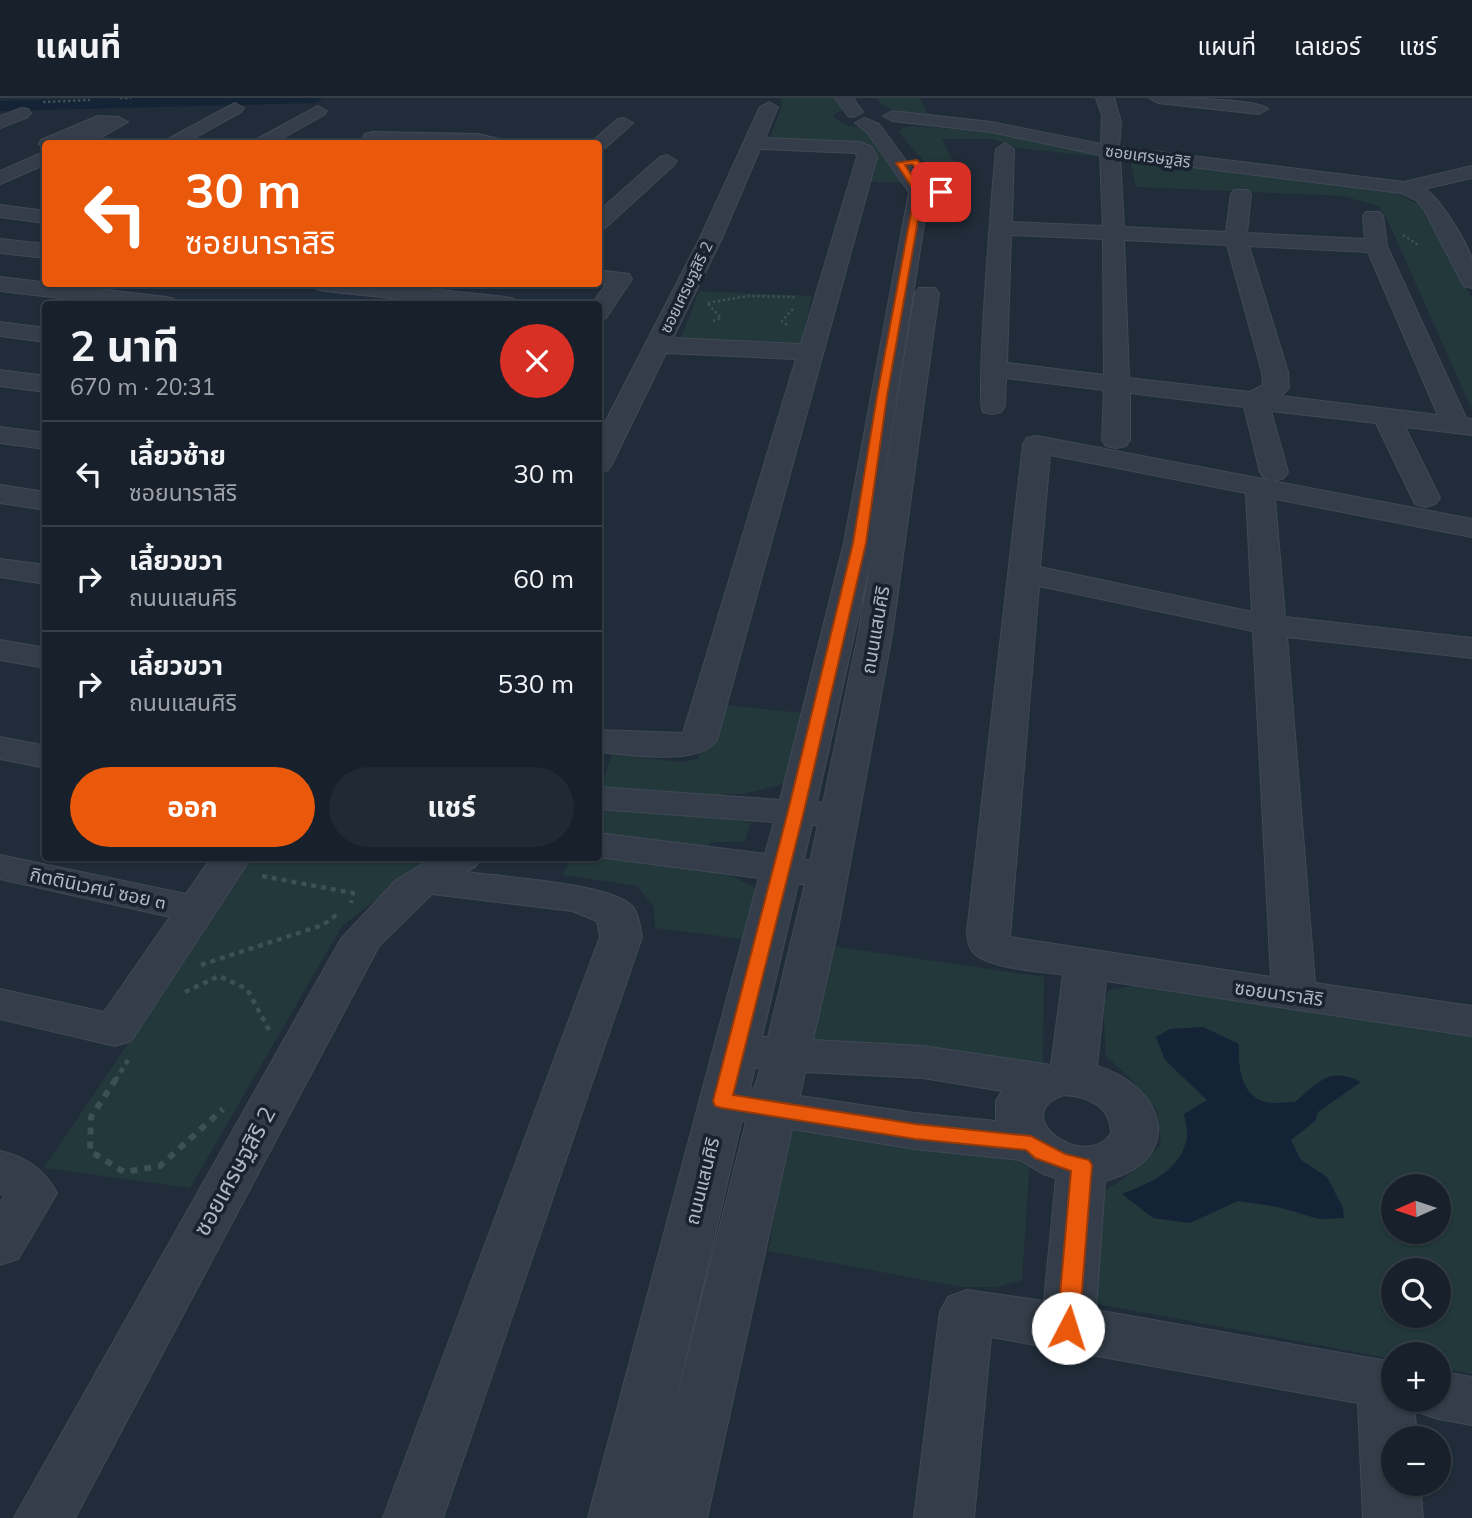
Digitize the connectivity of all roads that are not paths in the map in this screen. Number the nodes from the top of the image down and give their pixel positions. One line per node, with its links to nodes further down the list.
1 (1105, 98): 24 (street)
2 (1158, 98): 6 (street)
3 (769, 107): 20 (street, ซอยเศรษฐสิริ 2)
4 (235, 108): 16 (street)
5 (990, 108): 13 (street)
6 (1259, 109)
7 (318, 111): 17 (street)
8 (870, 111): 13 (street, ซอยเศรษฐสิริ); 77 (street, ถนนแสนศิริ)
9 (22, 113): 10 (street)
10 (0, 123)
11 (624, 123): 19 (street)
12 (372, 138): 18 (street)
13 (1003, 139): 24 (street, ซอยเศรษฐสิริ); 39 (street)
14 (56, 140): 15 (street)
15 (82, 140)
16 (175, 140)
17 (264, 140)
18 (469, 140)
19 (602, 141)
20 (753, 143): 54 (street, ซอยเศรษฐสิริ 2); 55 (street)
21 (1234, 145): 29 (street)
22 (42, 146): 28 (street)
23 (1470, 150): 30 (street, ซอยเศรษฐสิริ)
24 (1109, 152): 29 (street, ซอยเศรษฐสิริ); 40 (street)
25 (1347, 157): 32 (street)
26 (42, 159): 31 (street)
27 (667, 161): 38 (street)
28 (0, 165)
29 (1229, 166): 32 (street, ซอยเศรษฐสิริ)
30 (1472, 172): 33 (street, ซอยเศรษฐสิริ)
31 (0, 178)
32 (1341, 179): 33 (street, ซอยเศรษฐสิริ)
33 (1405, 188): 46 (street, ซอยเศรษฐสิริ)
34 (1241, 194): 41 (street)
35 (0, 211): 36 (street)
36 (41, 213)
37 (1373, 216): 43 (street)
38 (602, 220)
39 (1000, 228): 40 (street); 56 (street)
40 (1114, 234): 41 (street); 59 (street)
41 (1236, 239): 43 (street); 60 (street)
42 (0, 246): 44 (street)
43 (1376, 246): 63 (street)
44 (42, 251)
45 (610, 278): 51 (street)
46 (1472, 281)
47 (0, 284): 49 (street)
48 (352, 287): 50 (street)
49 (141, 301)
50 (479, 301)
51 (602, 301)
52 (0, 329): 53 (street)
53 (42, 334)
54 (661, 339): 55 (street); 67 (street, ซอยเศรษฐสิริ 2)
55 (811, 352): 81 (street)
56 (993, 369): 59 (street); 61 (street)
57 (0, 378): 58 (street)
58 (42, 383)
59 (1117, 384): 60 (street); 65 (street)
60 (1255, 400): 62 (street); 68 (street)
61 (992, 406)
62 (1386, 415): 63 (street); 70 (street)
63 (1464, 426)
64 (0, 435): 66 (street)
65 (1116, 440)
66 (42, 441)
67 (602, 456)
68 (1267, 480): 72 (street); 74 (street); 76 (street)
69 (0, 494): 71 (street)
70 (1425, 498)
71 (42, 500)
72 (1472, 528)
73 (0, 568): 75 (street)
74 (1024, 573): 76 (street); 94 (street, ซอยนาราสิริ)
75 (42, 574)
76 (1269, 625): 78 (street); 95 (street)
77 (857, 629): 85 (street, ถนนแสนศิริ); 86 (street, ถนนแสนศิริ)
78 (1472, 648)
79 (0, 650): 80 (street)
80 (42, 657)
81 (602, 741)
82 (0, 748): 83 (street)
83 (42, 756)
84 (602, 798): 85 (street)
85 (796, 811): 86 (street); 91 (street, ถนนแสนศิริ)
86 (839, 816): 92 (street, ถนนแสนศิริ)
87 (602, 846): 91 (street)
88 (0, 867): 93 (street, กิตตินิเวศน์ ซอย ๓)
89 (247, 867): 93 (street)
90 (443, 869): 112 (street, ซอยเศรษฐสิริ 2); 113 (street)
91 (781, 869): 92 (street); 98 (street, ถนนแสนศิริ)
92 (827, 875): 99 (street, ถนนแสนศิริ)
93 (196, 909): 96 (street)
94 (1086, 964): 95 (street, ซอยนาราสิริ); 100 (street)
95 (1294, 995): 97 (street, ซอยนาราสิริ)
96 (0, 1004)
97 (1472, 1021)
98 (735, 1051): 99 (street); 101 (street, ถนนแสนศิริ)
99 (786, 1054): 100 (street); 102 (street, ถนนแสนศิริ)
100 (1058, 1080): 103 (street); 104 (street)
101 (722, 1101): 102 (street); 114 (street, ถนนแสนศิริ)
102 (772, 1109): 103 (street); 115 (street, ถนนแสนศิริ)
103 (1031, 1143): 104 (street)
104 (1082, 1165): 107 (street)
105 (0, 1170): 106 (street)
106 (0, 1244)
107 (1068, 1328): 108 (street); 116 (street)
108 (1381, 1385)
109 (1451, 1397): 110 (street)
110 (1472, 1401)
111 (1390, 1412): 117 (street)
112 (44, 1518)
113 (413, 1518)
114 (618, 1518)
115 (677, 1518)
116 (944, 1518)
117 (1393, 1518)

